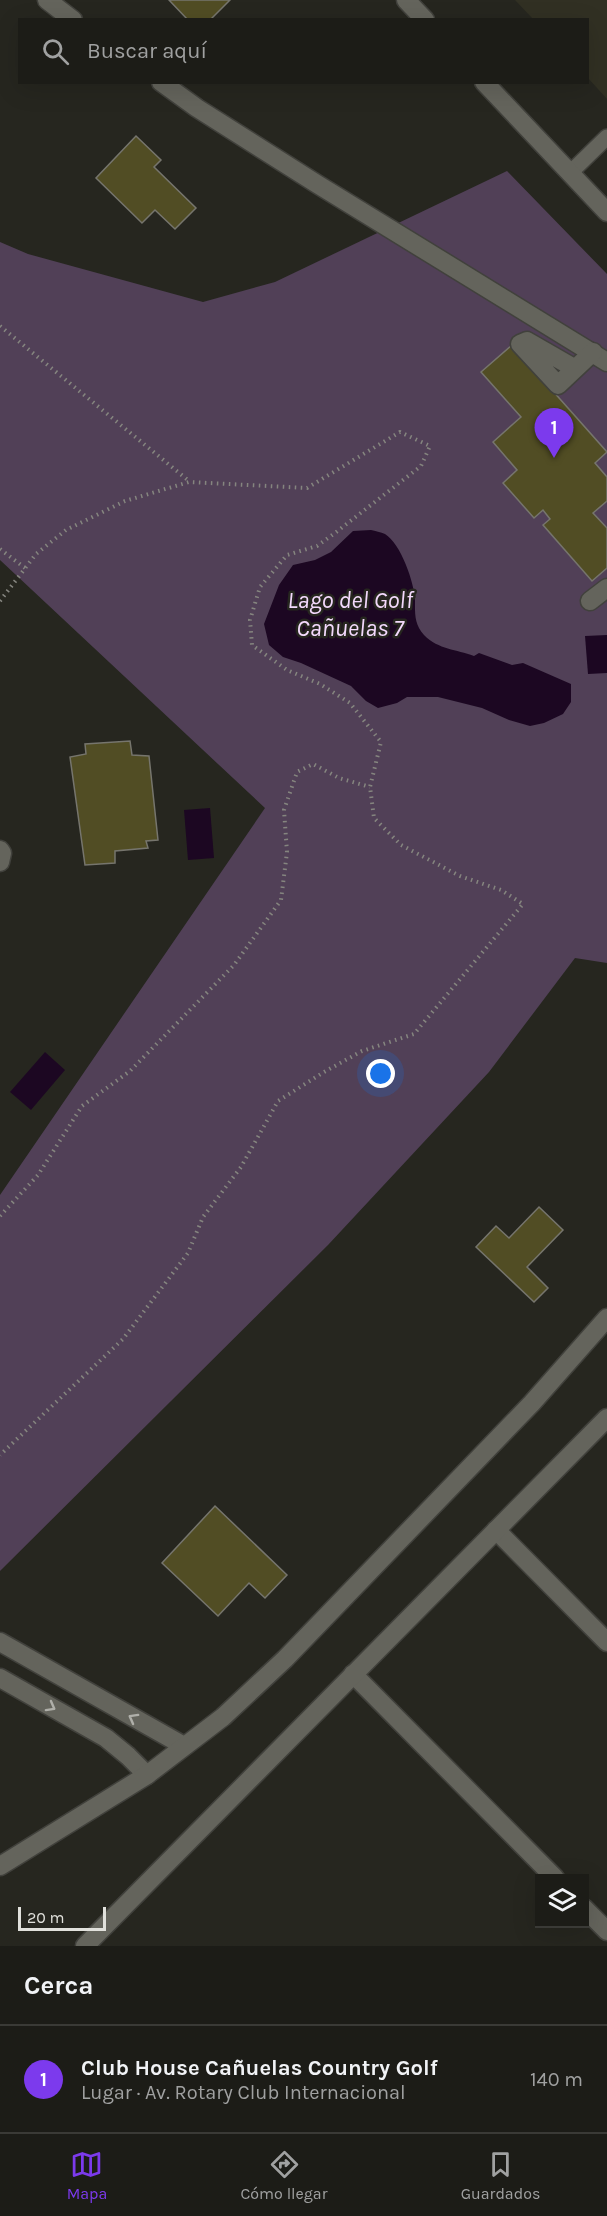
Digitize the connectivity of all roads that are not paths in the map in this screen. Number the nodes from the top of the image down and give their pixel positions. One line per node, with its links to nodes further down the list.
1 (47, 0): 3 (street)
2 (406, 0): 4 (street)
3 (70, 18)
4 (423, 18)
5 (164, 84): 10 (street)
6 (486, 84): 8 (street)
7 (607, 136): 8 (lane)
8 (570, 173): 9 (street)
9 (607, 212)
10 (600, 357): 11 (street)
11 (574, 368)
12 (607, 588): 13 (street)
13 (590, 601)
14 (0, 850): 15 (street)
15 (0, 862)
16 (607, 1318): 23 (street)
17 (607, 1418): 18 (street)
18 (496, 1530): 20 (street); 21 (street)
19 (0, 1642): 23 (street, one-way to 19)
20 (607, 1642)
21 (353, 1674): 26 (street); 29 (street)
22 (0, 1678): 24 (street, one-way to 24)
23 (184, 1746): 24 (street)
24 (147, 1775): 25 (street)
25 (0, 1866)
26 (551, 1874)
27 (589, 1912): 28 (street)
28 (607, 1931)
29 (85, 1946)

